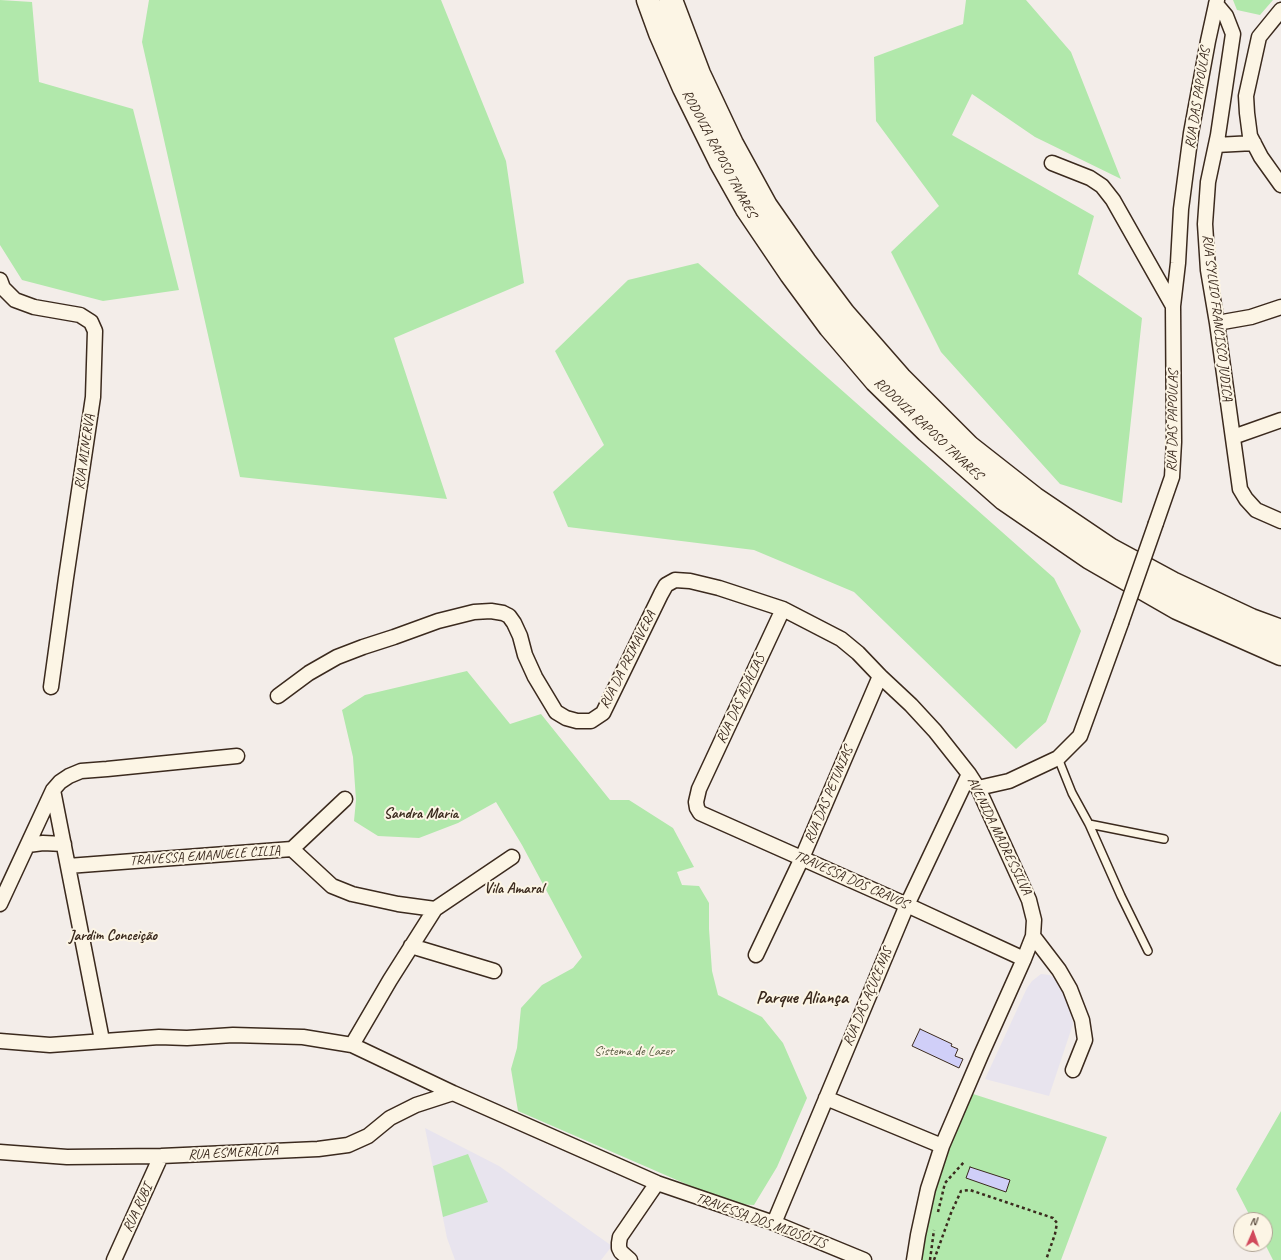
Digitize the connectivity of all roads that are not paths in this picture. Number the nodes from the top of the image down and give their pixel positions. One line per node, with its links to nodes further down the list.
1 (648, 0): 19 (highway, RODOVIA RAPOSO TAVARES)
2 (670, 0): 18 (highway, RODOVIA RAPOSO TAVARES)
3 (1217, 2): 6 (street, RUA SYLVIO FRANCISCO JUDICA); 10 (street, RUA DAS PAPOULAS)
4 (1281, 10): 5 (street)
5 (1254, 143): 6 (street); 8 (street)
6 (1216, 145): 12 (street, RUA SYLVIO FRANCISCO JUDICA)
7 (1052, 163): 10 (street)
8 (1281, 185)
9 (0, 280): 21 (street, RUA MINERVA)
10 (1173, 306): 24 (street, RUA DAS PAPOULAS, bridge)
11 (1281, 306): 12 (street)
12 (1217, 323): 14 (street, RUA SYLVIO FRANCISCO JUDICA)
13 (1281, 420): 14 (street)
14 (1233, 437): 15 (street, RUA SYLVIO FRANCISCO JUDICA)
15 (1281, 521)
16 (661, 594): 17 (street, AVENIDA MADRESSILVA); 22 (street, RUA DA PRIMAVERA)
17 (782, 609): 20 (street, AVENIDA MADRESSILVA); 27 (street, RUA DAS ADÁLIAS)
18 (1281, 631)
19 (1281, 654)
20 (880, 676): 25 (street, AVENIDA MADRESSILVA); 36 (street, RUA DAS PETUNIAS)
21 (52, 687)
22 (278, 696)
23 (237, 756): 28 (street)
24 (1058, 758): 26 (street, RUA DAS PAPOULAS); 30 (lane)
25 (969, 774): 26 (street, AVENIDA MADRESSILVA); 39 (street, RUA DAS AÇUCENAS)
26 (978, 788): 41 (street, AVENIDA MADRESSILVA)
27 (699, 789): 36 (street, TRAVESSA DOS CRAVOS)
28 (53, 790): 32 (street); 33 (street)
29 (345, 799): 34 (street, TRAVESSA EMANUELE CILIA)
30 (1089, 824): 31 (lane); 43 (lane)
31 (1164, 839)
32 (64, 844): 33 (street); 37 (street)
33 (28, 845): 38 (street)
34 (292, 849): 37 (street, TRAVESSA EMANUELE CILIA); 40 (street)
35 (512, 857): 40 (street)
36 (802, 858): 39 (street, TRAVESSA DOS CRAVOS); 44 (street, RUA DAS PETUNIAS)
37 (68, 866): 47 (street)
38 (0, 904)
39 (907, 905): 45 (street, TRAVESSA DOS CRAVOS); 52 (street, RUA DAS AÇUCENAS)
40 (435, 909): 42 (street)
41 (1033, 936): 45 (street, AVENIDA MADRESSILVA); 50 (street)
42 (411, 946): 46 (street); 49 (street)
43 (1148, 951)
44 (756, 955)
45 (1024, 959): 53 (street, AVENIDA MADRESSILVA)
46 (494, 971)
47 (102, 1040): 48 (street, TRAVESSA DOS MIOSÓTIS); 49 (street, TRAVESSA DOS MIOSÓTIS)
48 (0, 1041)
49 (352, 1046): 51 (street, TRAVESSA DOS MIOSÓTIS)
50 (1073, 1070)
51 (453, 1093): 55 (street, RUA ESMERALDA); 56 (street, TRAVESSA DOS MIOSÓTIS)
52 (826, 1098): 53 (street); 57 (street, RUA DAS AÇUCENAS)
53 (942, 1146): 61 (street, AVENIDA MADRESSILVA)
54 (0, 1152): 55 (street, RUA ESMERALDA)
55 (162, 1156): 59 (street, RUA RUBI)
56 (658, 1184): 57 (street, TRAVESSA DOS MIOSÓTIS); 60 (street)
57 (774, 1223): 58 (street, TRAVESSA DOS MIOSÓTIS)
58 (861, 1259)
59 (114, 1260)
60 (630, 1260)
61 (914, 1260)

